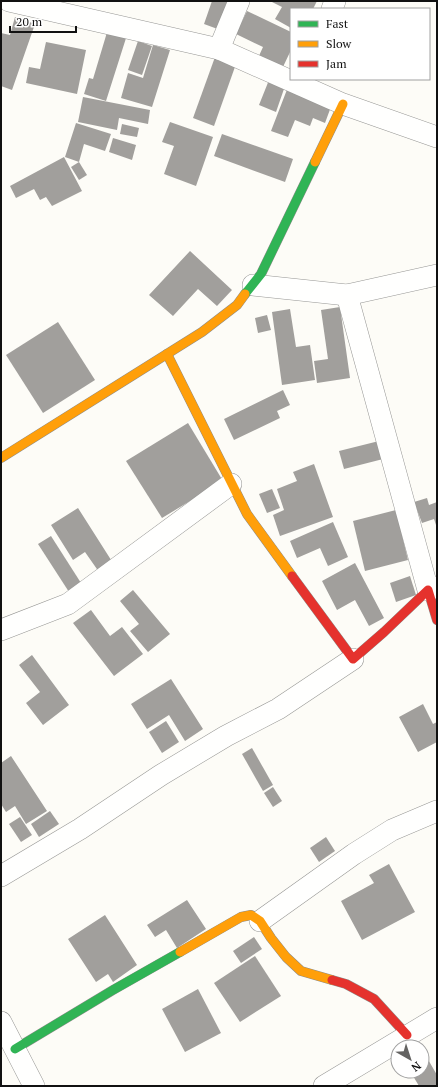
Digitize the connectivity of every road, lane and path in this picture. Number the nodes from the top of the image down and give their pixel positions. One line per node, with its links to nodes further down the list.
1 (9, 1): 3 (street)
2 (239, 1): 4 (street)
3 (82, 10): 4 (street)
4 (219, 49): 5 (street)
5 (290, 78)
6 (300, 82): 7 (street)
7 (343, 104): 8 (street); 10 (street)
8 (437, 137)
9 (437, 276): 11 (street)
10 (253, 285): 11 (street); 12 (street)
11 (347, 295): 15 (street)
12 (167, 354): 13 (street); 14 (street)
13 (1, 458)
14 (231, 484): 17 (street); 18 (street)
15 (433, 589): 16 (street); 18 (street)
16 (437, 620)
17 (1, 630)
18 (353, 659): 20 (street)
19 (437, 811): 21 (street)
20 (1, 876)
21 (260, 921): 24 (street); 25 (street)
22 (437, 1018): 24 (street)
23 (1, 1022): 25 (street)
24 (407, 1035): 27 (street)
25 (15, 1049): 26 (street)
26 (34, 1086)
27 (324, 1086)

